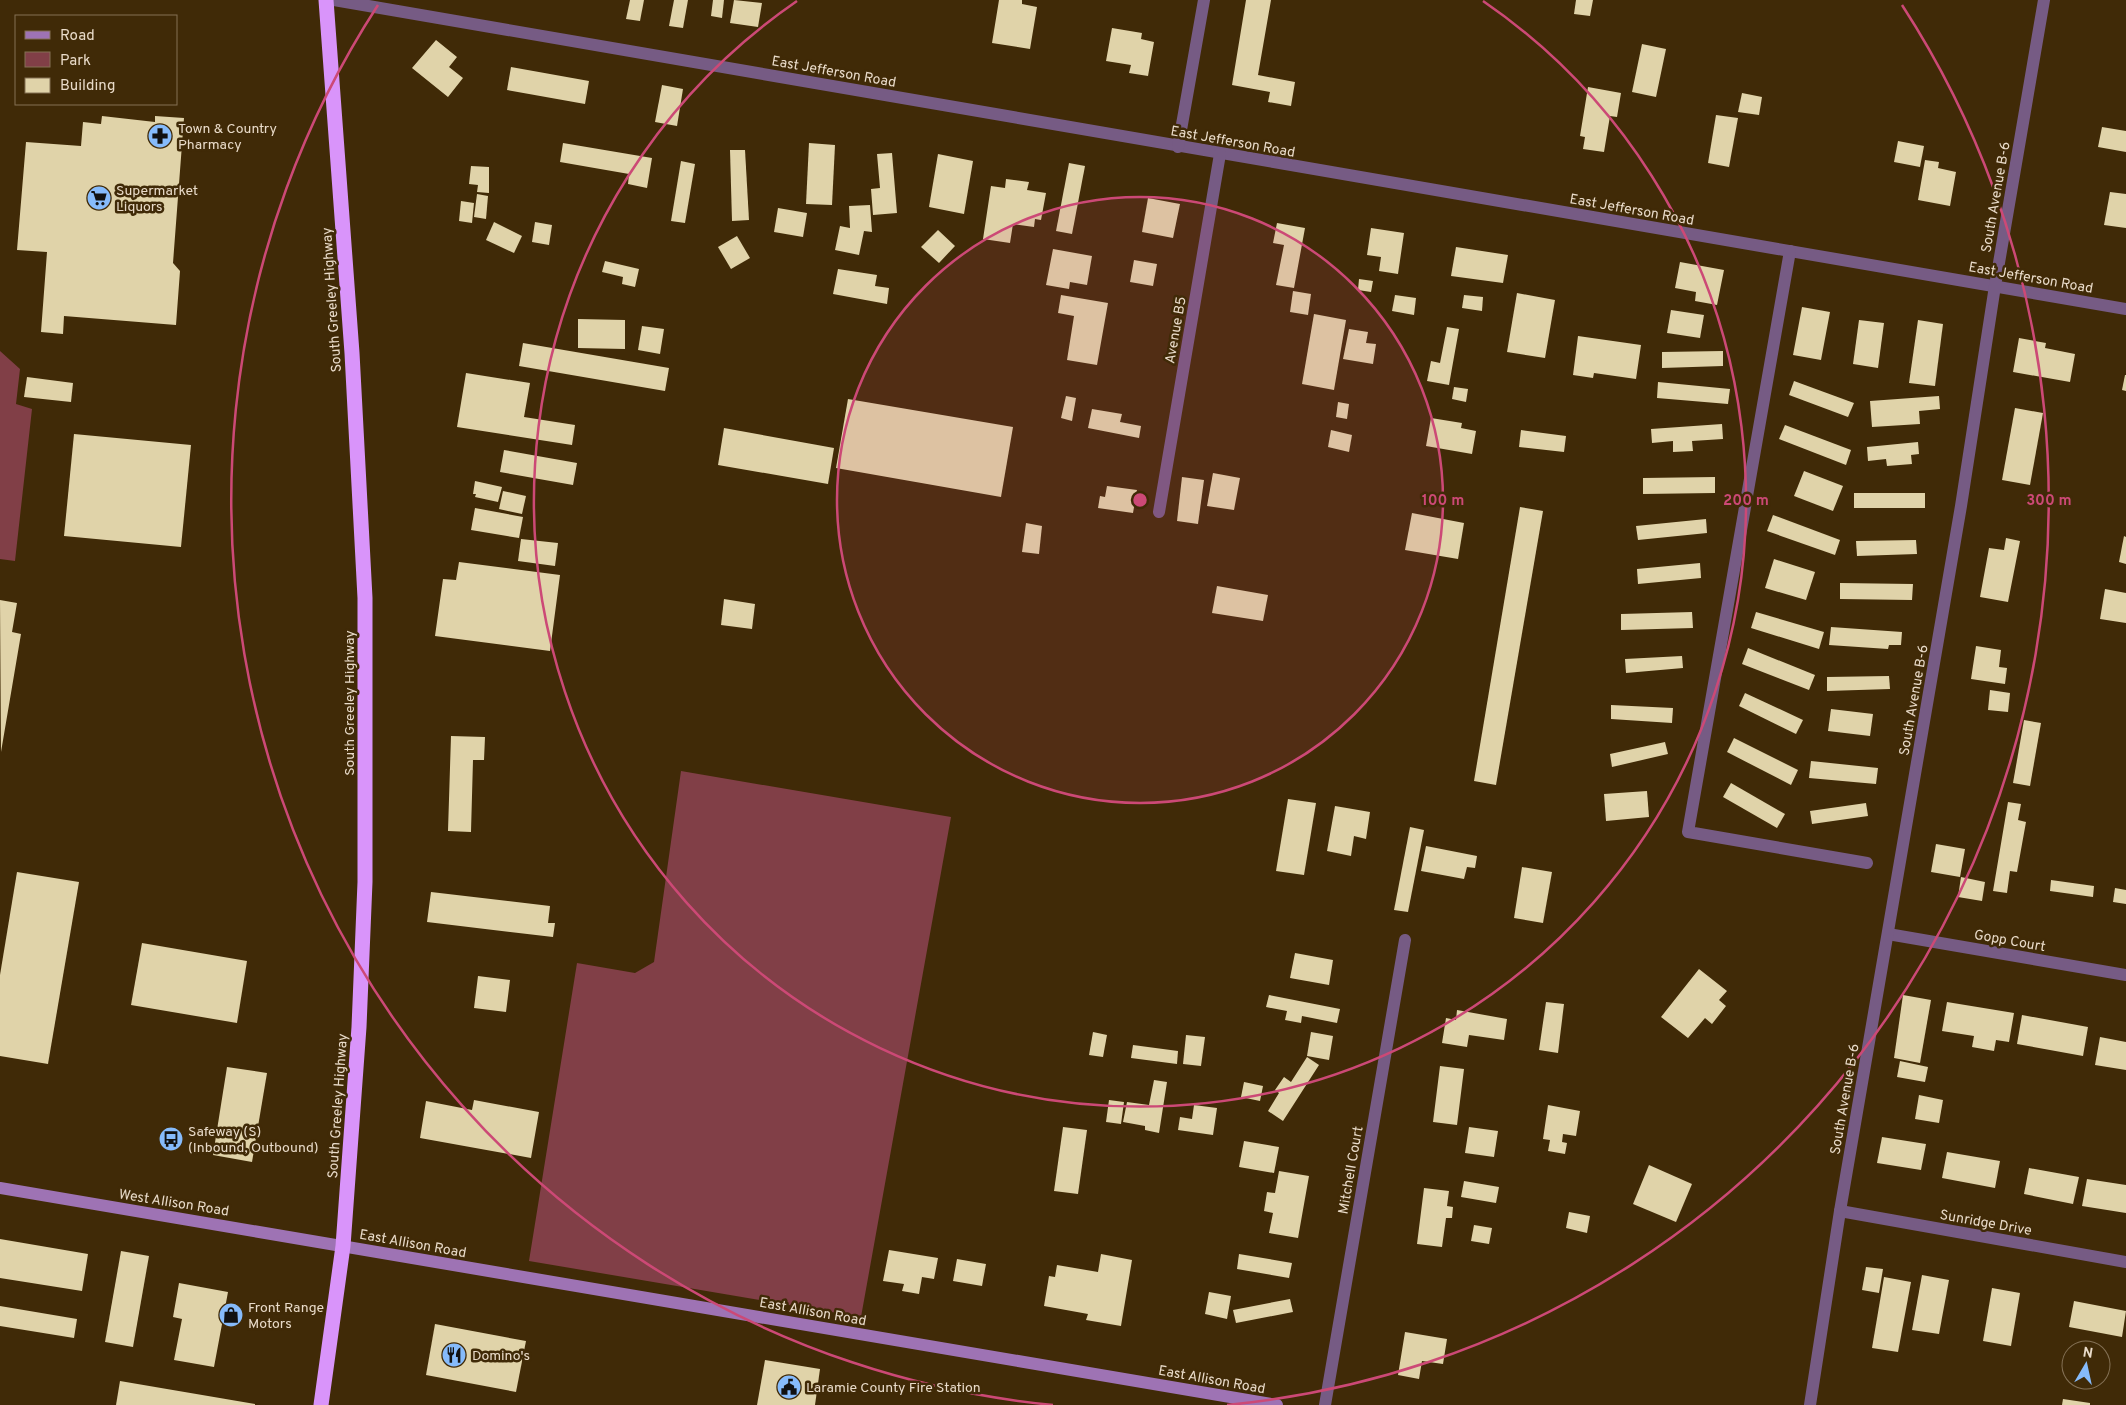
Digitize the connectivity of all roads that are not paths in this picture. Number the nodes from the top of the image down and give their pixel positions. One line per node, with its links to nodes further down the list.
1 (326, 0): 17 (highway, South Greeley Highway)
2 (334, 0): 5 (street, East Jefferson Road)
3 (1204, 0): 5 (street)
4 (2044, 0): 8 (street, South Avenue B-6)
5 (1178, 146): 6 (street, East Jefferson Road)
6 (1220, 154): 7 (street, East Jefferson Road); 10 (street, Avenue B5)
7 (1790, 251): 8 (street, East Jefferson Road); 11 (street)
8 (1994, 286): 9 (street, East Jefferson Road); 12 (street, South Avenue B-6)
9 (2126, 309)
10 (1159, 512)
11 (1867, 863)
12 (1888, 934): 14 (street, Gopp Court); 16 (street, South Avenue B-6)
13 (1405, 940): 21 (street, Mitchell Court)
14 (2126, 975)
15 (0, 1188): 17 (street, West Allison Road)
16 (1840, 1211): 18 (street, Sunridge Drive); 22 (street, South Avenue B-6)
17 (343, 1246): 19 (highway, South Greeley Highway); 20 (street, East Allison Road)
18 (2126, 1262)
19 (321, 1405)
20 (1277, 1405)
21 (1325, 1405)
22 (1810, 1405)

